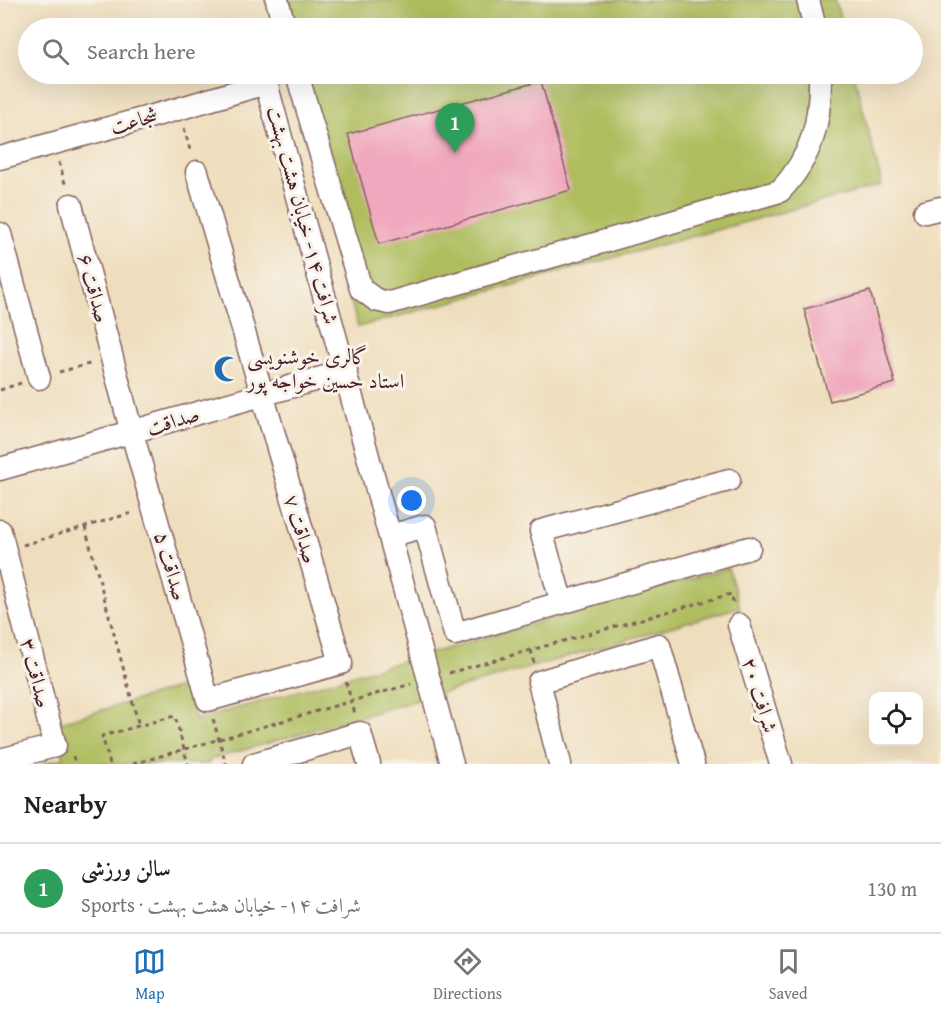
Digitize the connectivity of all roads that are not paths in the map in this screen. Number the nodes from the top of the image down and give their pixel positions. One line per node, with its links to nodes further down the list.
1 (277, 0): 3 (street)
2 (808, 0): 4 (street)
3 (282, 18)
4 (812, 18)
5 (264, 84): 9 (street, شجاعت)
6 (267, 84): 13 (street, شرافت ۱۴- خیابان هشت بهشت)
7 (300, 84): 8 (street)
8 (820, 84)
9 (0, 158)
10 (197, 172): 15 (street, صداقت ۷)
11 (71, 205): 16 (street, صداقت ۶)
12 (0, 234): 14 (street)
13 (346, 371): 15 (street, صداقت); 19 (street, شرافت ۱۴- خیابان هشت بهشت)
14 (39, 378)
15 (261, 395): 16 (street, صداقت); 24 (street, صداقت ۷)
16 (132, 433): 17 (street, صداقت); 24 (street, صداقت ۵)
17 (0, 469)
18 (729, 480): 22 (street)
19 (390, 536): 22 (street); 28 (street, شرافت ۱۴- خیابان هشت بهشت)
20 (3, 541): 25 (street, صداقت ۳)
21 (749, 548): 22 (street)
22 (562, 603)
23 (739, 625): 31 (street, شرافت ۲۰)
24 (208, 700)
25 (0, 760)
26 (254, 764): 27 (street)
27 (369, 764)
28 (452, 764)
29 (560, 764): 30 (street)
30 (693, 764)
31 (781, 764)

